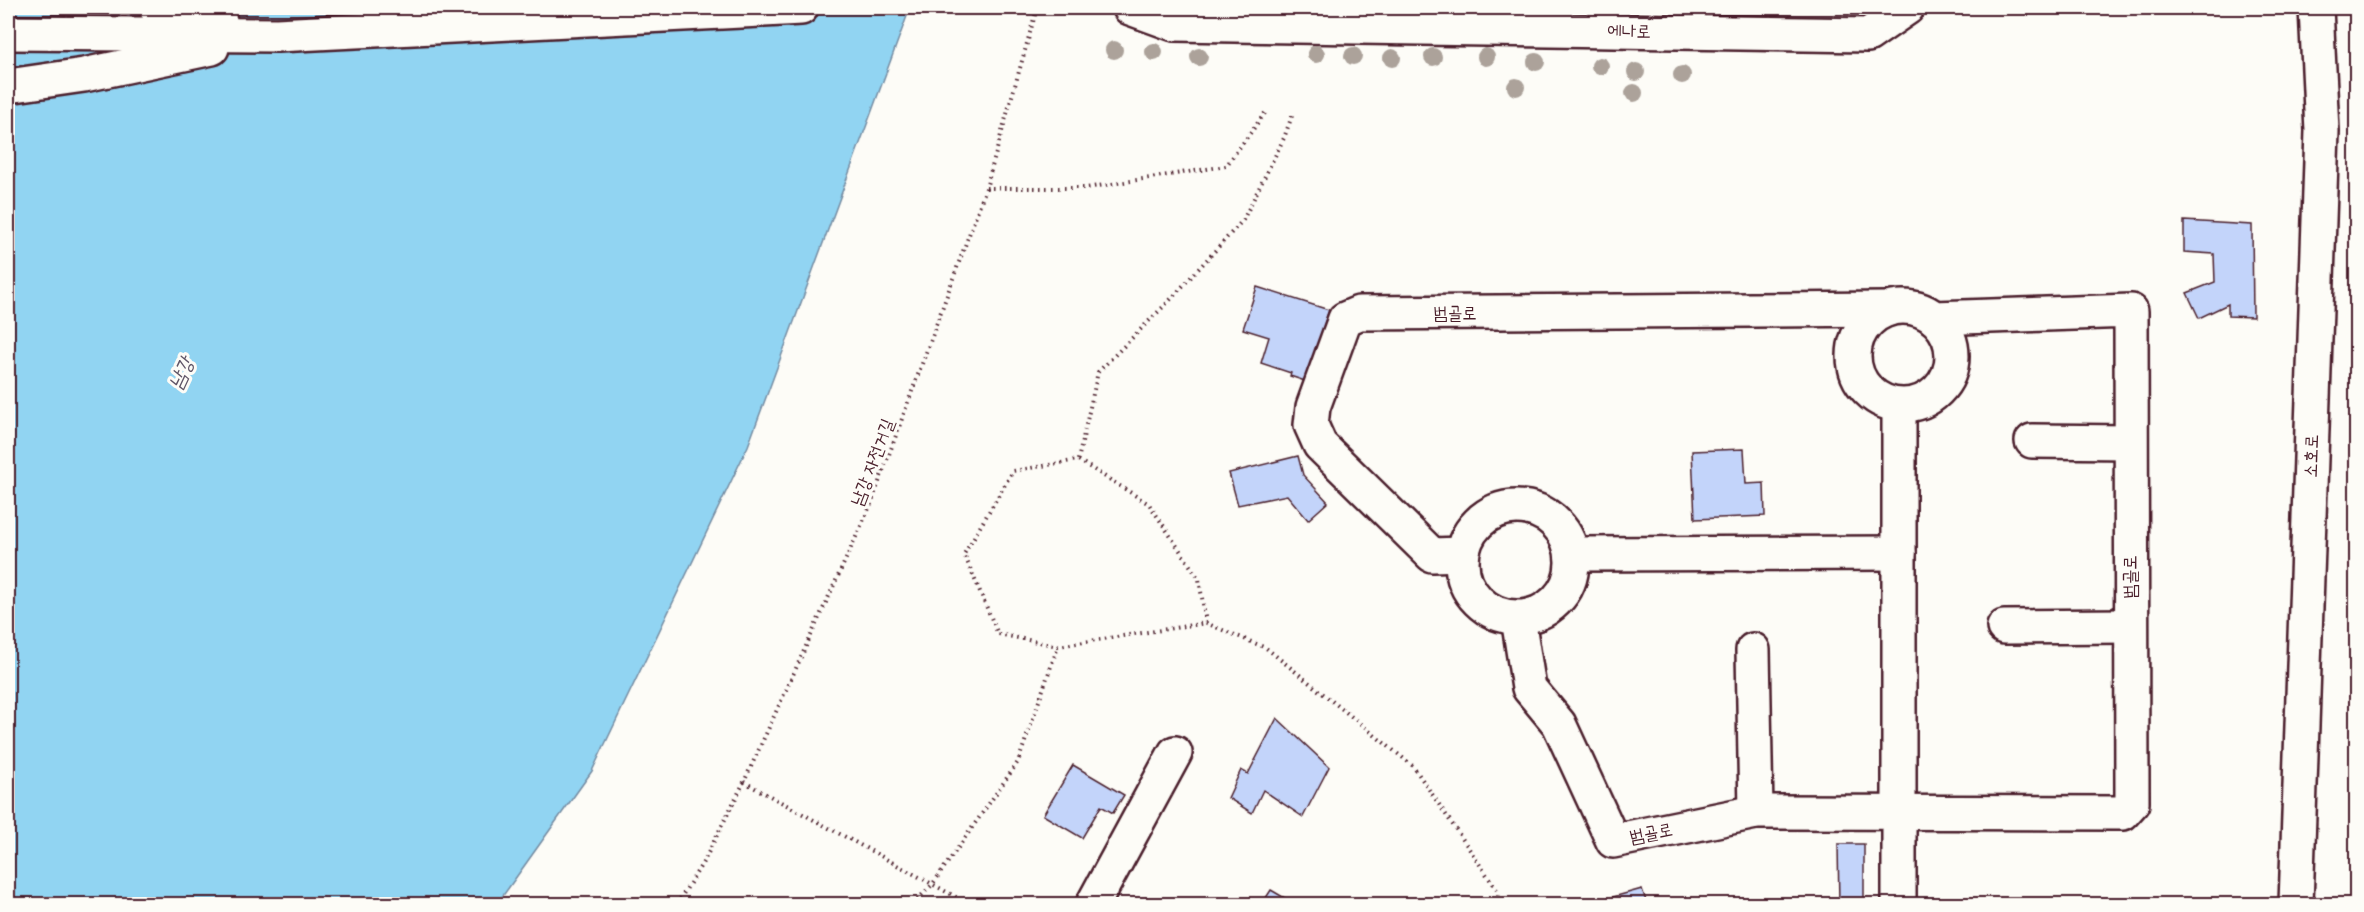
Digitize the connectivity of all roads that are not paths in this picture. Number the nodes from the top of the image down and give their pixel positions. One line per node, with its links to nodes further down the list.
1 (156, 8): 7 (street)
2 (801, 8): 7 (street)
3 (1130, 8): 4 (street, 에나로)
4 (1907, 8)
5 (2316, 8): 26 (street, 소호로)
6 (8, 33): 7 (street)
7 (277, 35): 8 (street)
8 (8, 86)
9 (1888, 309): 10 (street, 범골로); 11 (street); 15 (street, 범골로)
10 (1934, 318): 11 (street); 13 (street, 범골로)
11 (1899, 407): 14 (street)
12 (2032, 441): 13 (street)
13 (2130, 442): 19 (street, 범골로)
14 (1899, 553): 16 (street); 23 (street)
15 (1462, 554): 16 (street); 17 (street)
16 (1573, 554): 17 (street)
17 (1518, 618): 22 (street, 범골로)
18 (2004, 627): 19 (street)
19 (2130, 627): 23 (street, 범골로)
20 (1753, 650): 22 (street)
21 (1175, 753): 24 (street)
22 (1756, 812): 23 (street, 범골로)
23 (1898, 812): 25 (street)
24 (1093, 904)
25 (1899, 904)
26 (2296, 904)

